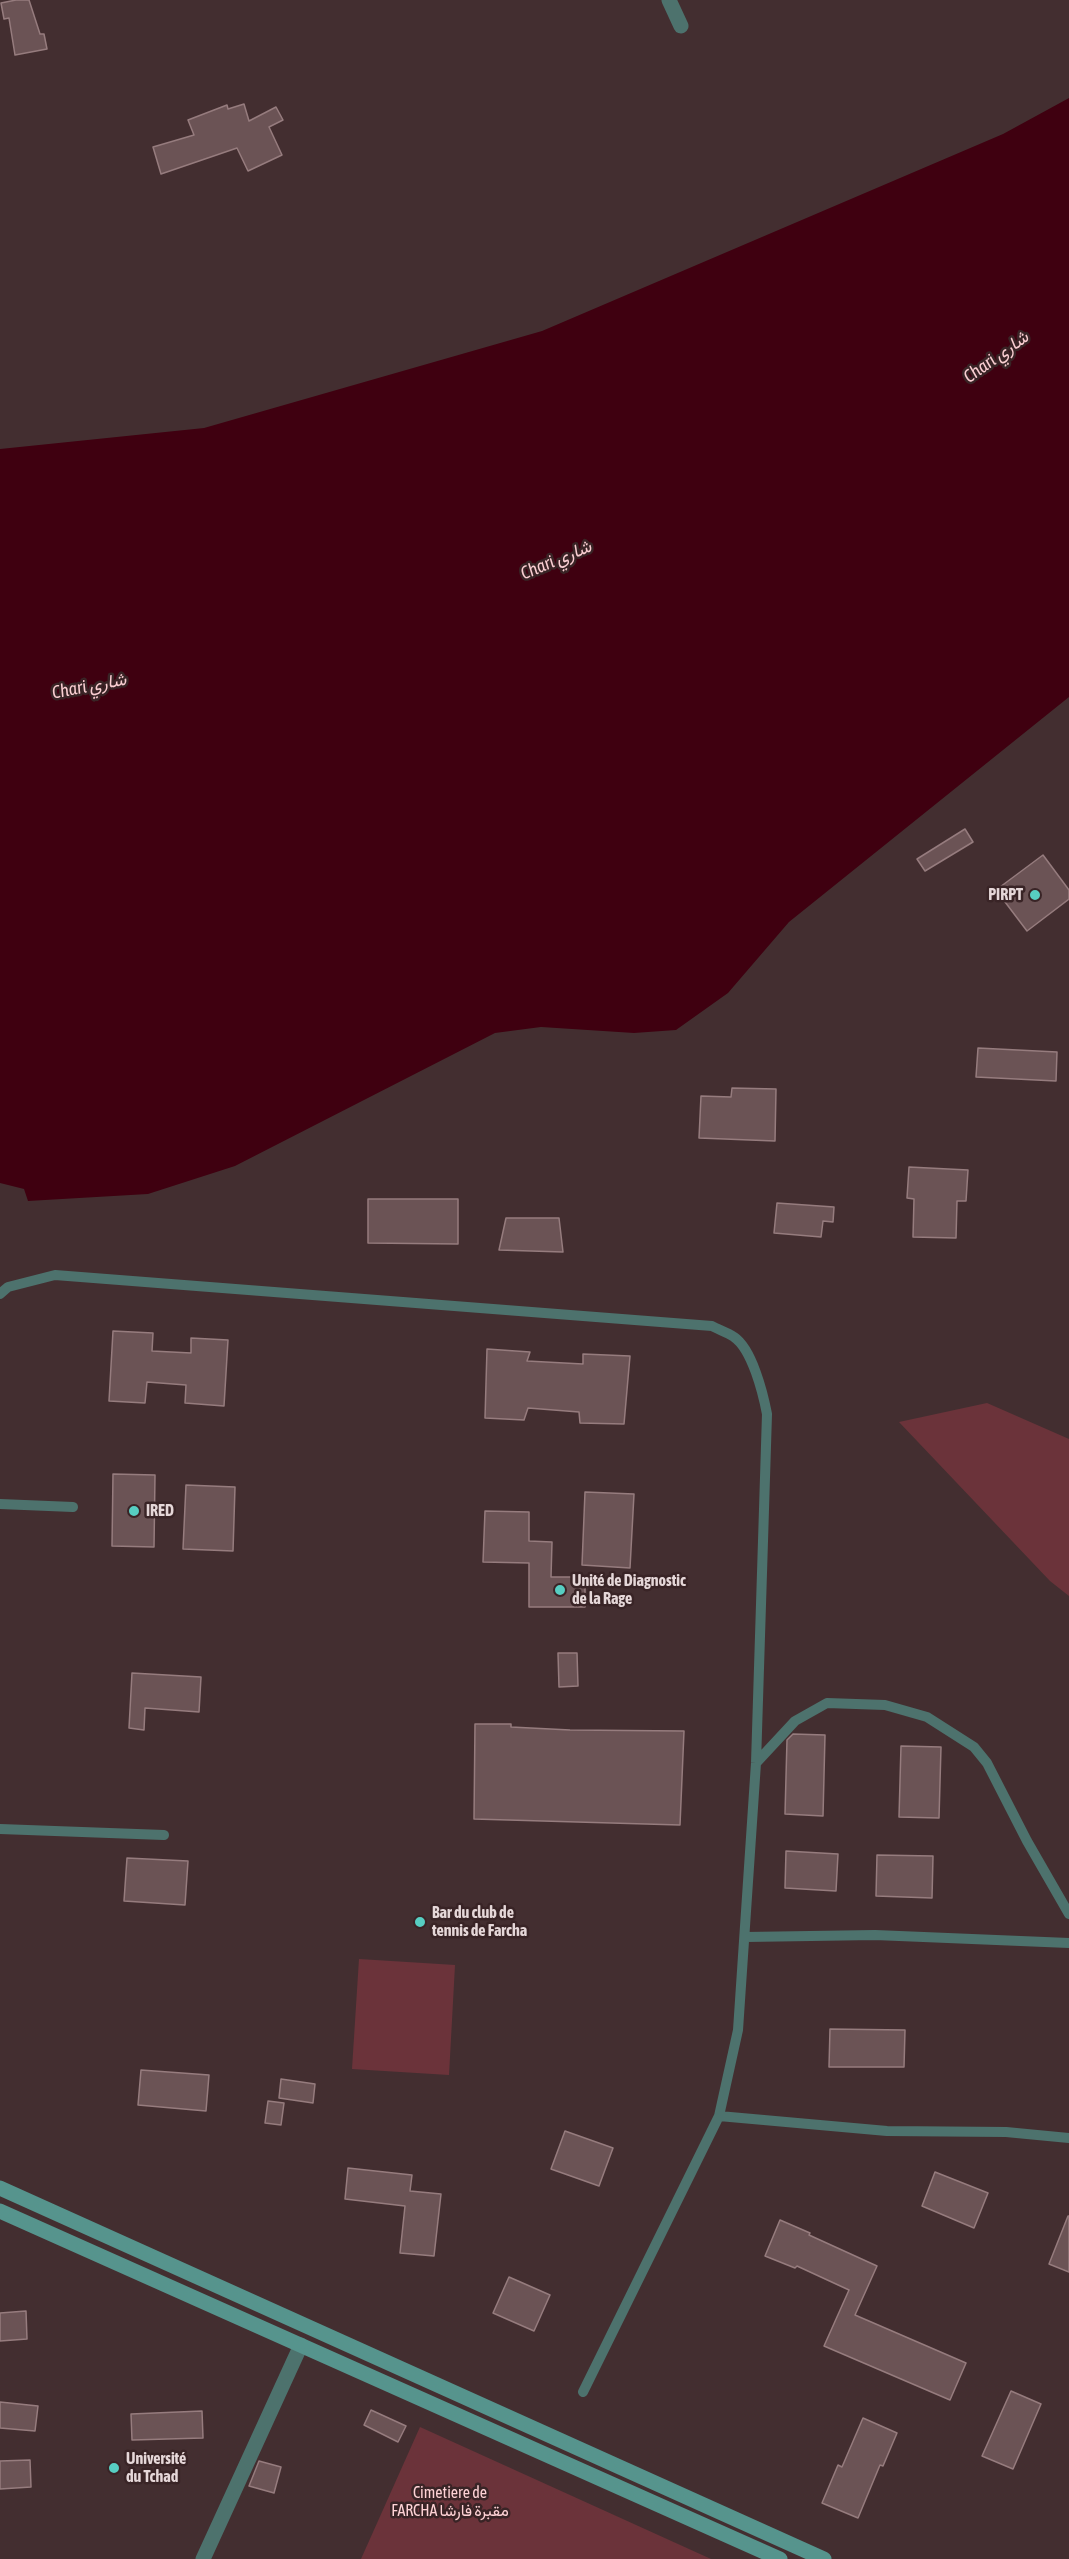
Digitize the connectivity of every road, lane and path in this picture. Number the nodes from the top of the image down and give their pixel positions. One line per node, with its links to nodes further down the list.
1 (669, 0): 2 (street)
2 (681, 26)
3 (0, 1294): 6 (lane)
4 (0, 1504): 5 (lane)
5 (74, 1507)
6 (756, 1763): 9 (lane); 10 (lane)
7 (0, 1829): 8 (lane)
8 (164, 1834)
9 (1069, 1914)
10 (746, 1937): 11 (lane); 12 (lane)
11 (1069, 1943)
12 (719, 2116): 13 (lane); 19 (lane)
13 (1069, 2138)
14 (0, 2188): 16 (main road)
15 (0, 2211): 17 (main road)
16 (80, 2223): 17 (main road); 22 (main road)
17 (72, 2241): 18 (main road)
18 (301, 2344): 20 (street); 21 (main road)
19 (583, 2392)
20 (203, 2559)
21 (780, 2559)
22 (824, 2559)

